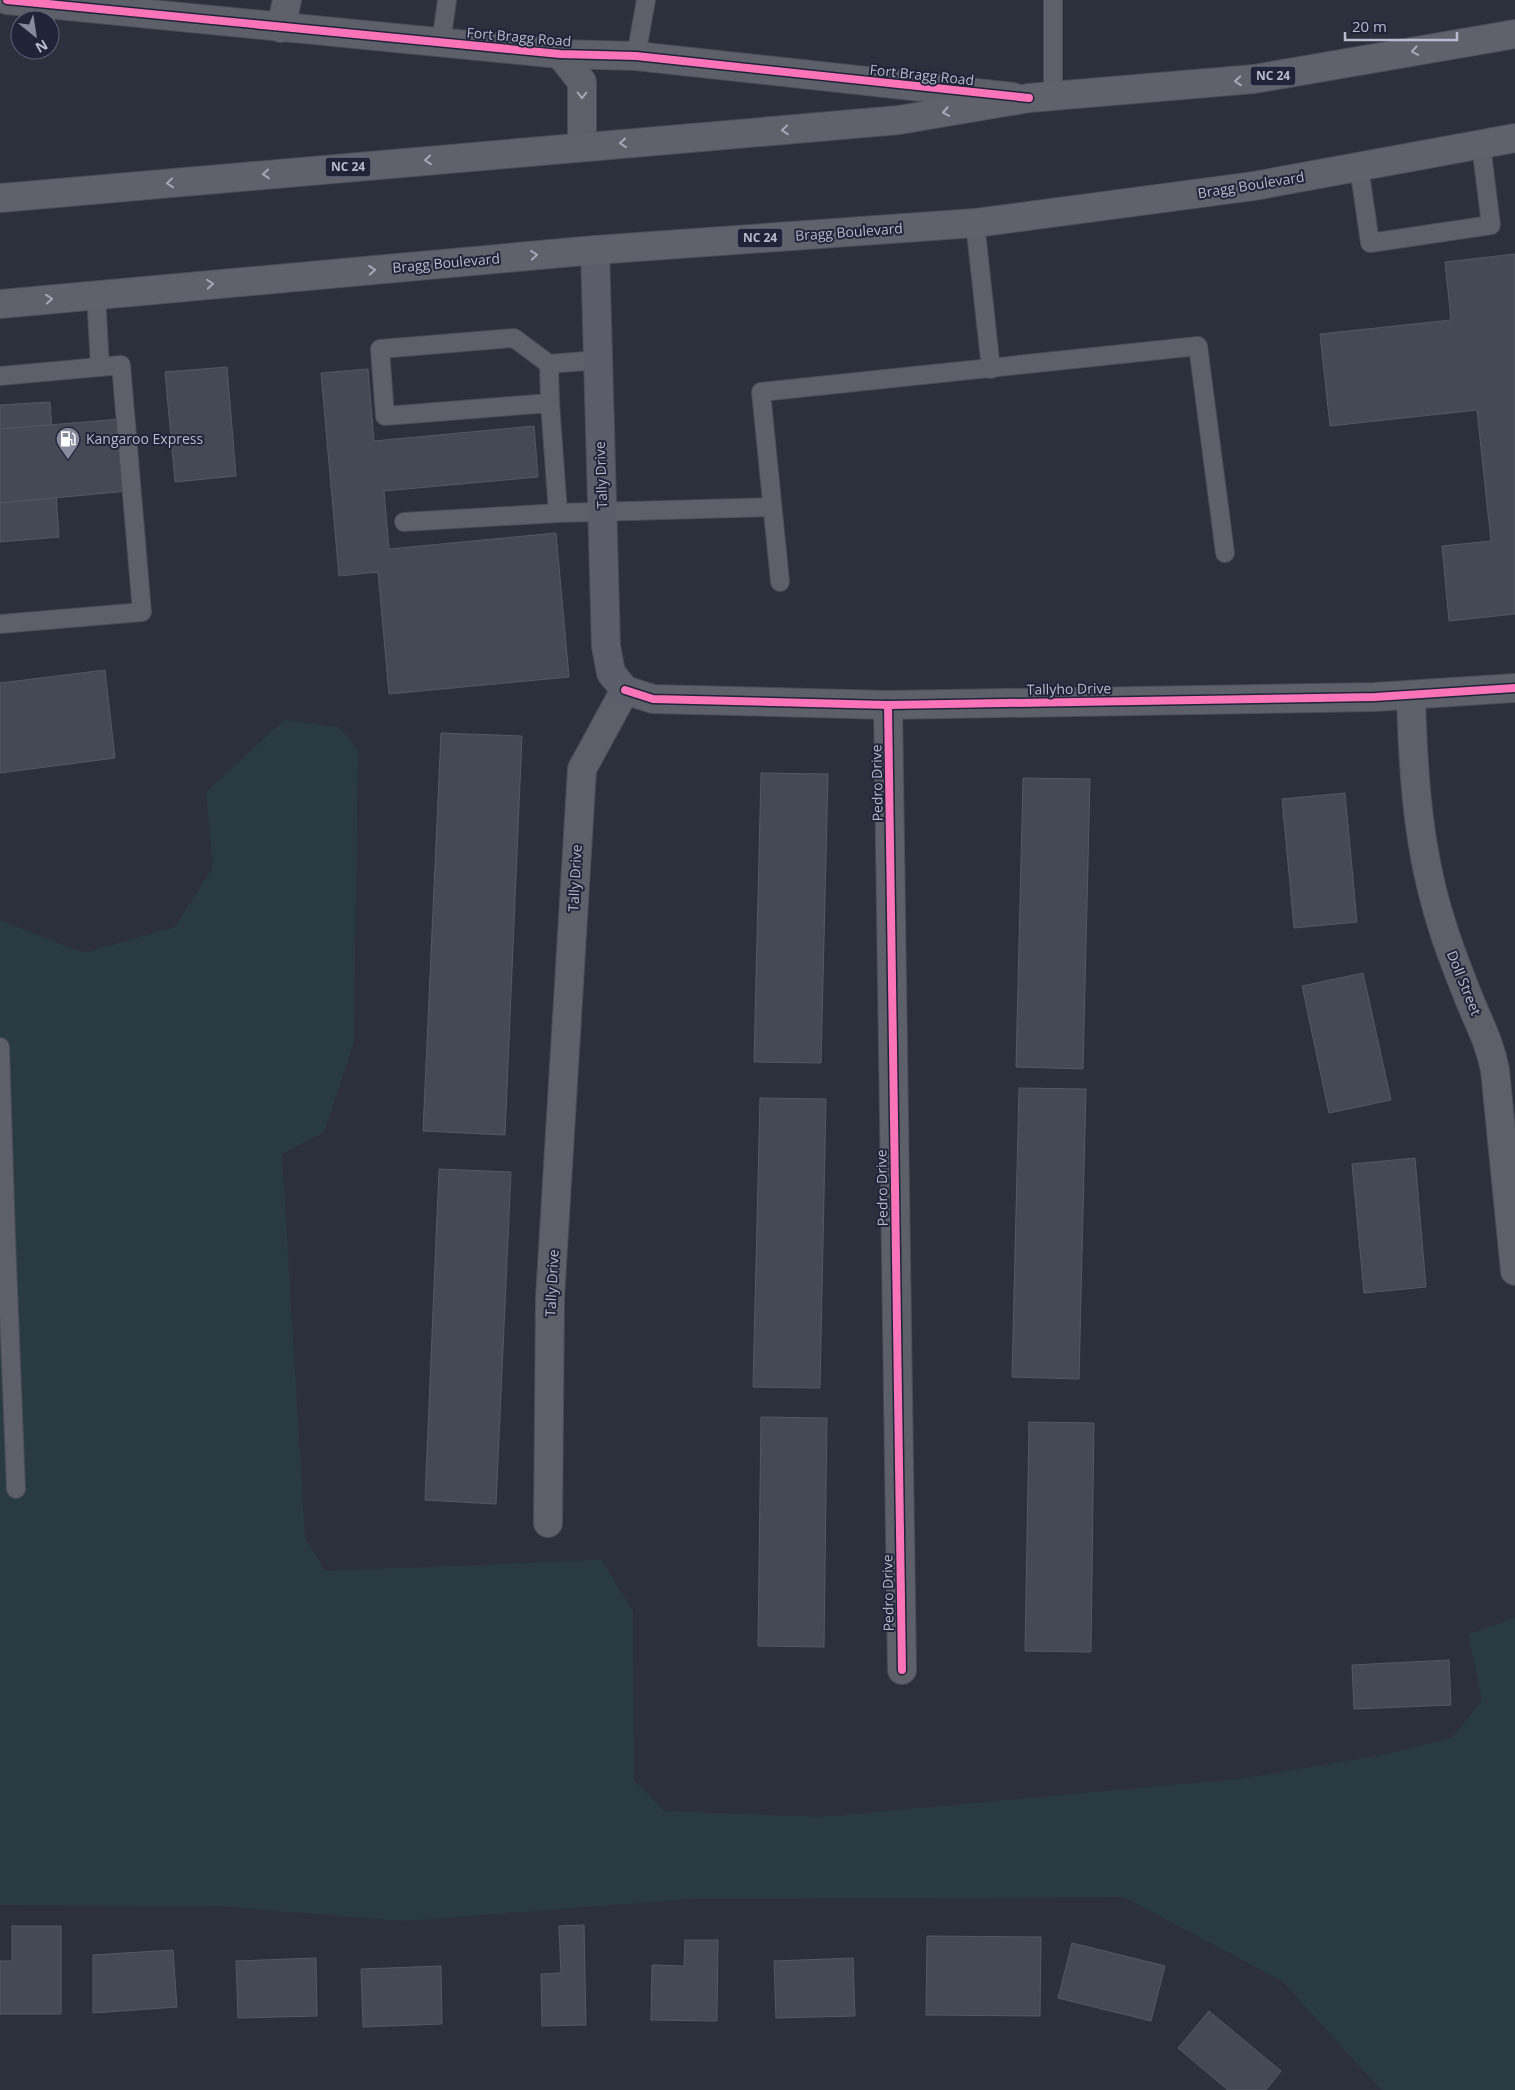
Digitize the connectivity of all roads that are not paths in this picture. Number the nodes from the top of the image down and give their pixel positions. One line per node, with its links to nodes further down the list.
1 (7, 0): 6 (street, Fort Bragg Road)
2 (287, 0): 6 (street)
3 (447, 0): 8 (lane)
4 (646, 0): 10 (lane)
5 (1054, 0): 11 (lane)
6 (281, 28): 8 (street, Fort Bragg Road)
7 (1515, 34): 11 (main road, NC 24, one-way to 11)
8 (441, 43): 9 (street, Fort Bragg Road)
9 (560, 54): 10 (street, Fort Bragg Road); 14 (street, Fort Bragg Road, one-way to 14)
10 (636, 56): 11 (street, Fort Bragg Road)
11 (1041, 97): 14 (main road, NC 24, one-way to 14)
12 (1515, 138): 13 (main road, Bragg Boulevard / NC 24)
13 (1481, 145): 15 (main road, Bragg Boulevard / NC 24); 15 (lane)
14 (582, 146): 16 (main road, NC 24, one-way to 16)
15 (1359, 167): 17 (main road, Bragg Boulevard / NC 24)
16 (0, 198)
17 (975, 223): 18 (main road, Bragg Boulevard / NC 24); 24 (lane)
18 (595, 250): 19 (main road, Bragg Boulevard / NC 24, one-way to 18); 21 (street, Tally Drive)
19 (96, 295): 20 (main road, Bragg Boulevard / NC 24, one-way to 19); 23 (lane)
20 (0, 304)
21 (598, 360): 22 (lane); 28 (street, Tally Drive)
22 (549, 364): 26 (lane); 26 (lane)
23 (100, 367): 25 (lane); 33 (lane)
24 (991, 369): 27 (lane); 31 (lane)
25 (0, 376)
26 (550, 403): 29 (lane)
27 (772, 507): 28 (lane); 32 (lane)
28 (602, 510): 29 (lane); 35 (street, Tally Drive)
29 (558, 512): 30 (lane)
30 (404, 522)
31 (1224, 553)
32 (780, 582)
33 (0, 624)
34 (1515, 688): 36 (street, Tallyho Drive)
35 (625, 690): 37 (street, Tallyho Drive); 43 (street, Tally Drive)
36 (1411, 696): 37 (street, Tallyho Drive); 39 (street, Doll Street)
37 (888, 704): 44 (street, Pedro Drive)
38 (0, 1048): 40 (lane)
39 (1505, 1068): 41 (street, Doll Street)
40 (3, 1238): 42 (lane)
41 (1515, 1271)
42 (16, 1489)
43 (548, 1523)
44 (902, 1670)

